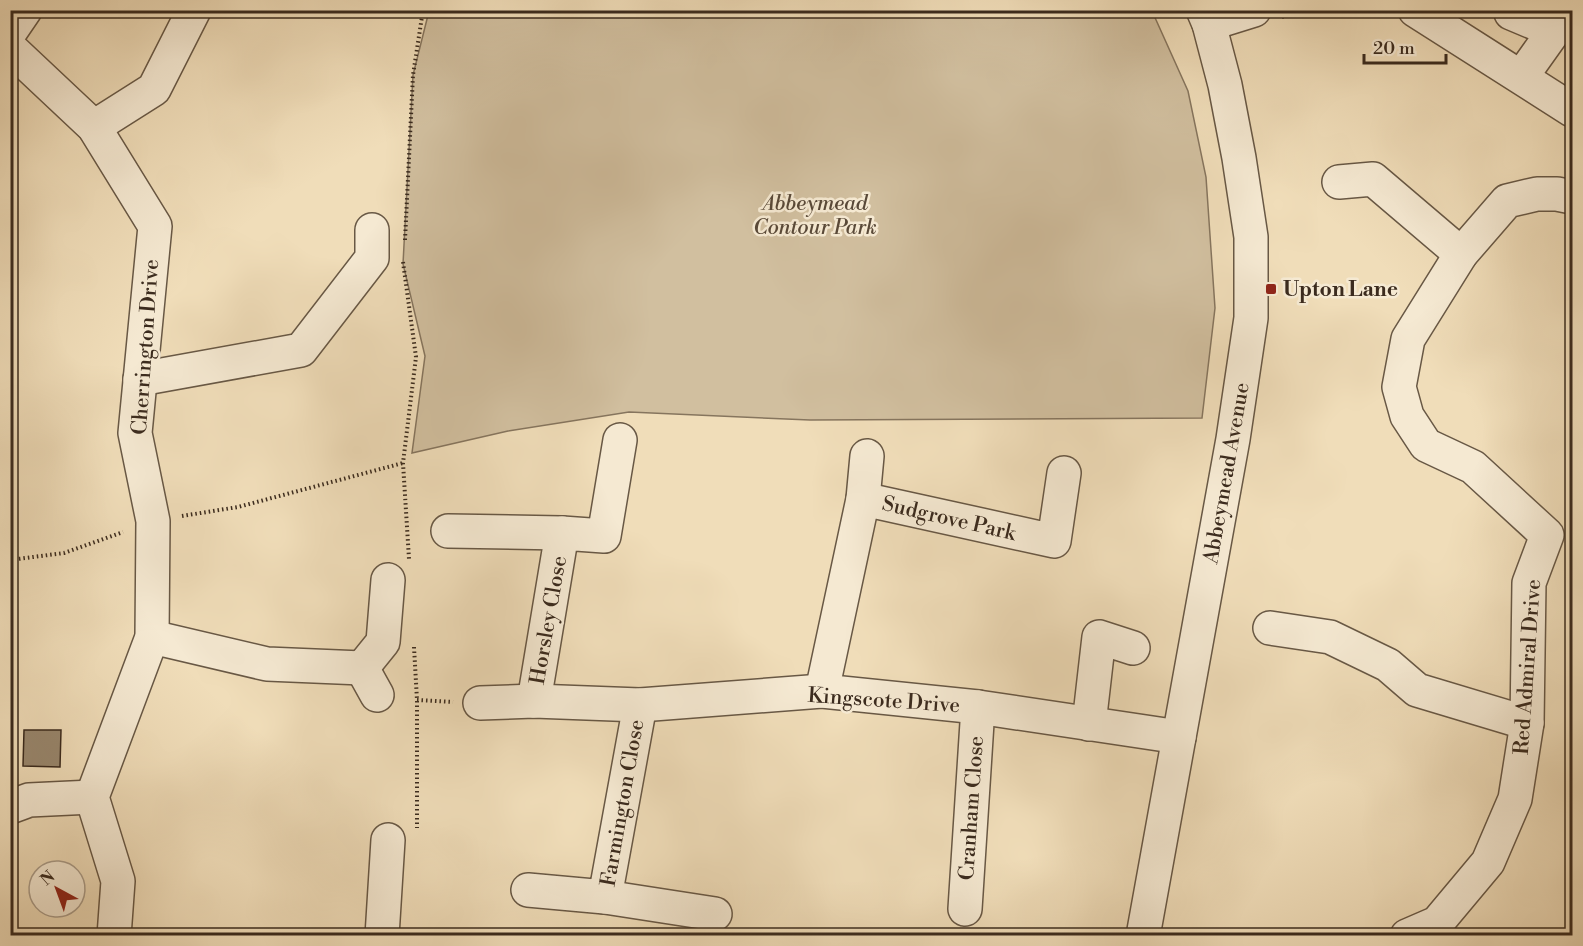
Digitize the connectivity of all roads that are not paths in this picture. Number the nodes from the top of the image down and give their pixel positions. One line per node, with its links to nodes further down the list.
1 (26, 10): 8 (street)
2 (194, 10): 12 (street)
3 (1254, 10): 6 (street)
4 (1415, 10): 10 (street)
5 (1511, 13): 7 (street)
6 (1206, 17): 35 (street, Abbeymead Avenue)
7 (1563, 28): 10 (street)
8 (10, 32)
9 (10, 48): 12 (street, Cherrington Drive)
10 (1522, 76): 11 (street)
11 (1572, 110)
12 (94, 127): 17 (street, Cherrington Drive)
13 (1339, 182): 16 (street)
14 (1572, 197): 16 (street)
15 (372, 230): 17 (street)
16 (1461, 254): 33 (street, Red Admiral Drive)
17 (140, 379): 26 (street, Cherrington Drive)
18 (620, 440): 23 (street, Horsley Close)
19 (867, 456): 21 (street)
20 (1064, 473): 21 (street, Sudgrove Park)
21 (863, 499): 28 (street, Sudgrove Park)
22 (448, 531): 23 (street)
23 (562, 533): 29 (street, Horsley Close)
24 (399, 575): 26 (street)
25 (1270, 628): 33 (street)
26 (152, 637): 36 (street, Cherrington Drive)
27 (1133, 648): 34 (street)
28 (822, 691): 31 (street, Kingscote Drive); 32 (street, Kingscote Drive)
29 (534, 701): 30 (street, Kingscote Drive); 31 (street, Kingscote Drive)
30 (480, 703)
31 (640, 705): 40 (street, Farmington Close)
32 (978, 707): 34 (street, Kingscote Drive); 41 (street, Cranham Close)
33 (1527, 723): 43 (street, Red Admiral Drive)
34 (1089, 724): 35 (street, Kingscote Drive)
35 (1179, 736): 46 (street, Abbeymead Avenue)
36 (92, 797): 37 (street); 44 (street)
37 (10, 807)
38 (402, 836): 45 (street)
39 (528, 890): 40 (street, Farmington Close)
40 (605, 897): 42 (street)
41 (965, 909)
42 (715, 914)
43 (1439, 929): 47 (street, Red Admiral Drive)
44 (114, 936)
45 (382, 936)
46 (1143, 936)
47 (1407, 936)

